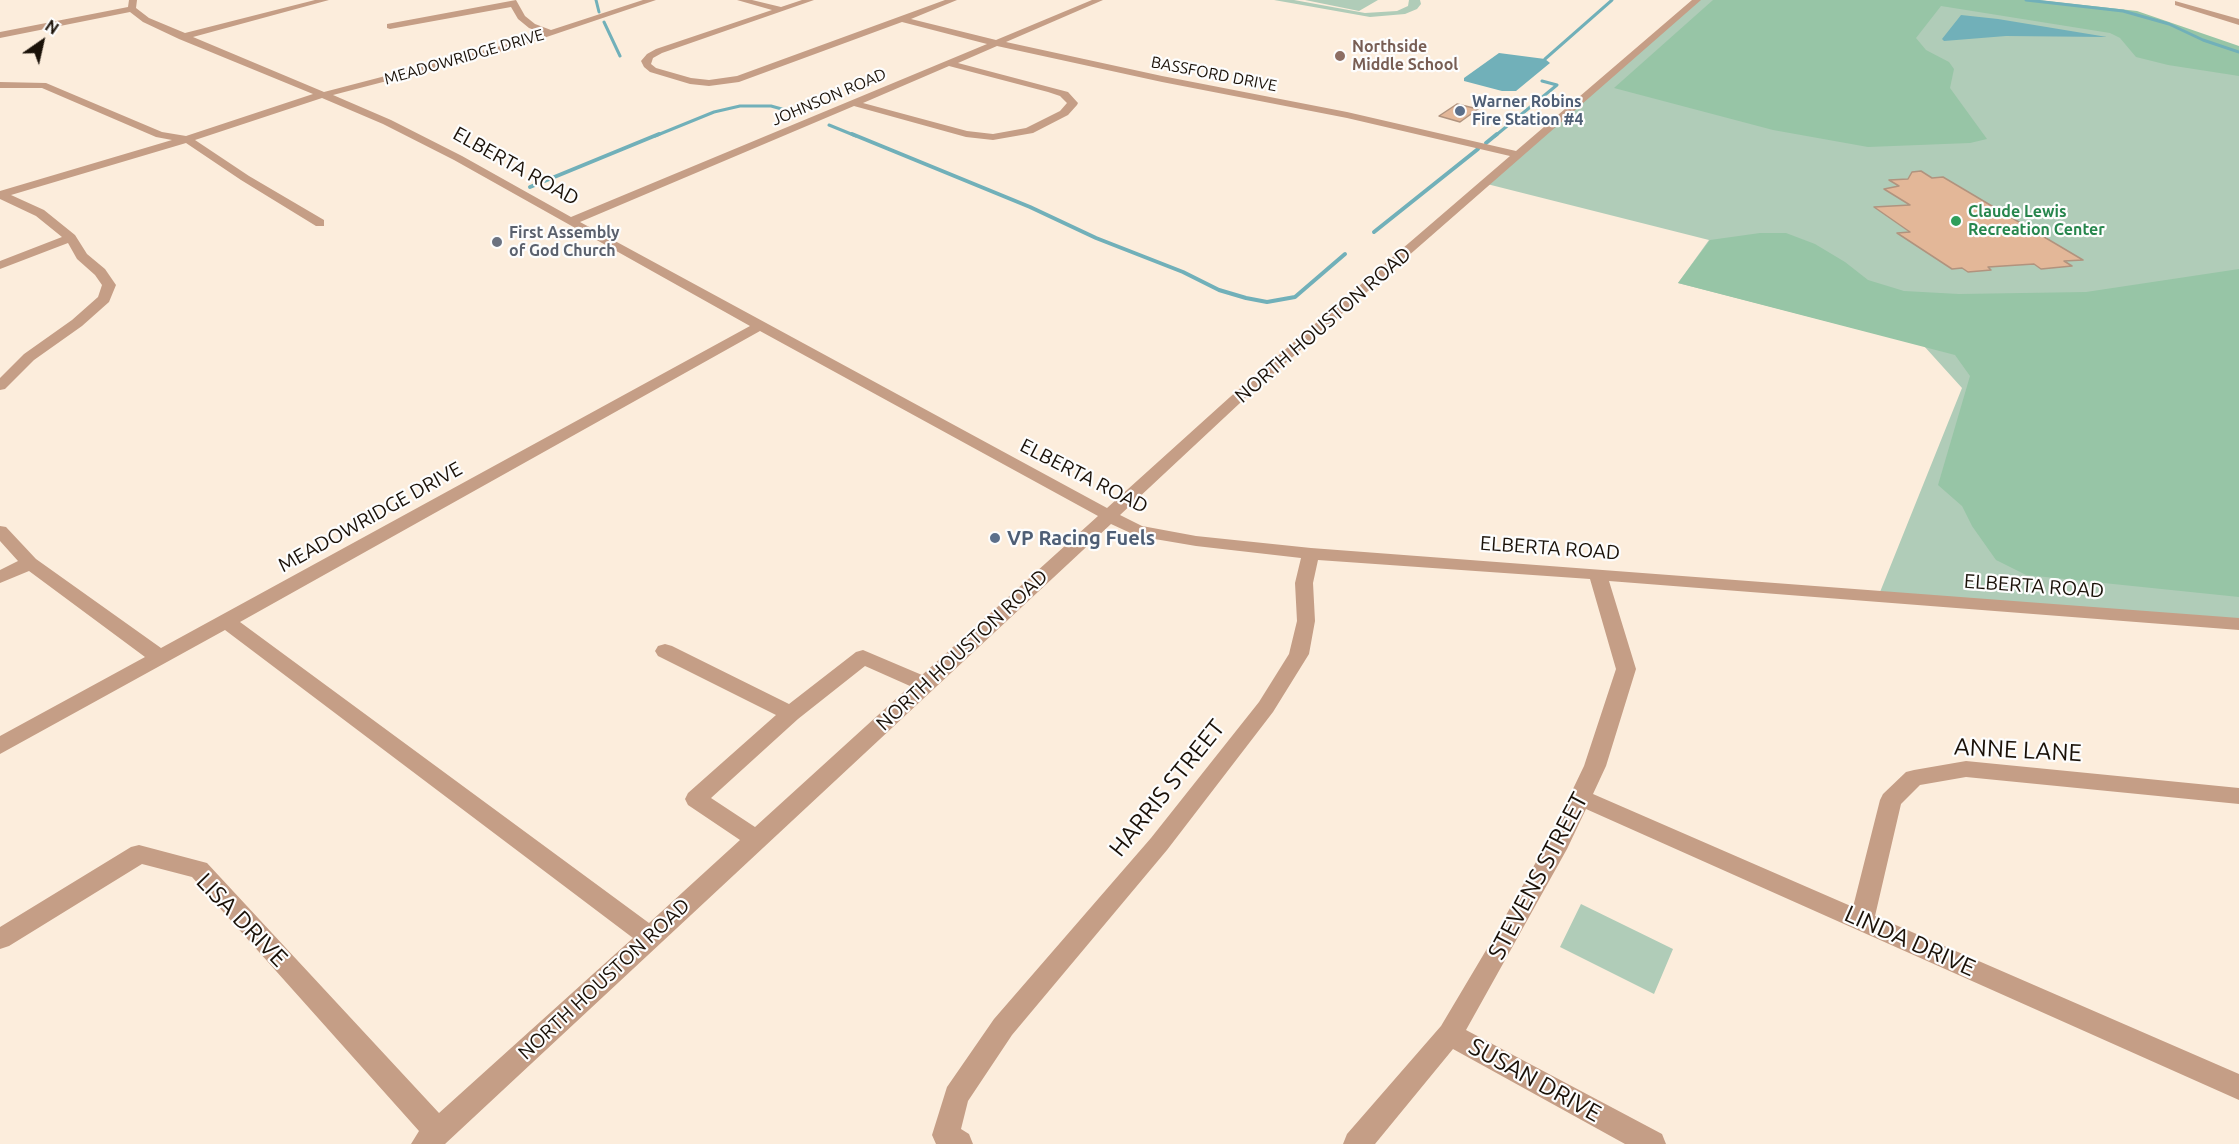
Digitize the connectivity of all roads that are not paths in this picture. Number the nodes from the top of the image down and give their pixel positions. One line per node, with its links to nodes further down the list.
1 (325, 0): 17 (street)
2 (652, 0): 15 (street, MEADOWRIDGE DRIVE)
3 (741, 0): 11 (street)
4 (810, 0): 11 (street)
5 (953, 0): 12 (street)
6 (1099, 0): 18 (street, JOHNSON ROAD)
7 (1697, 0): 24 (street, NORTH HOUSTON ROAD)
8 (512, 2): 14 (street); 15 (street)
9 (2178, 3): 13 (street)
10 (132, 4): 16 (street); 17 (street, ELBERTA ROAD)
11 (781, 10): 12 (street)
12 (902, 19): 18 (street, BASSFORD DRIVE)
13 (2239, 22)
14 (390, 26)
15 (550, 33): 21 (street, MEADOWRIDGE DRIVE)
16 (0, 34)
17 (182, 37): 21 (street, ELBERTA ROAD)
18 (996, 43): 19 (street, JOHNSON ROAD); 24 (street, BASSFORD DRIVE)
19 (948, 63): 22 (street, JOHNSON ROAD); 22 (street)
20 (0, 85): 23 (street)
21 (322, 95): 23 (street, MEADOWRIDGE DRIVE); 26 (street, ELBERTA ROAD)
22 (853, 103): 26 (street, JOHNSON ROAD)
23 (187, 139): 25 (street, MEADOWRIDGE DRIVE); 27 (street)
24 (1520, 155): 32 (street, NORTH HOUSTON ROAD)
25 (0, 195): 28 (street)
26 (570, 222): 30 (street, ELBERTA ROAD)
27 (320, 223)
28 (71, 238): 29 (street); 31 (street)
29 (0, 265)
30 (760, 326): 32 (street, ELBERTA ROAD); 38 (street, MEADOWRIDGE DRIVE)
31 (0, 386)
32 (1107, 516): 34 (street, ELBERTA ROAD); 42 (street, NORTH HOUSTON ROAD)
33 (0, 531): 35 (street)
34 (1311, 554): 36 (street, ELBERTA ROAD); 54 (street, HARRIS STREET)
35 (30, 563): 37 (street); 41 (street)
36 (1598, 574): 39 (street, ELBERTA ROAD); 46 (street, STEVENS STREET)
37 (0, 578)
38 (225, 620): 41 (street, MEADOWRIDGE DRIVE); 49 (street)
39 (2239, 624)
40 (664, 651): 43 (street)
41 (159, 657): 44 (street, MEADOWRIDGE DRIVE)
42 (924, 684): 43 (street); 47 (street, NORTH HOUSTON ROAD)
43 (791, 714): 47 (street)
44 (0, 746)
45 (2239, 796): 48 (street, ANNE LANE)
46 (1581, 798): 48 (street, LINDA DRIVE); 51 (street, STEVENS STREET)
47 (756, 839): 49 (street, NORTH HOUSTON ROAD)
48 (1862, 920): 52 (street, LINDA DRIVE)
49 (650, 937): 53 (street, NORTH HOUSTON ROAD)
50 (0, 939): 53 (street, LISA DRIVE)
51 (1450, 1034): 55 (street, STEVENS STREET); 56 (street, SUSAN DRIVE)
52 (2239, 1087)
53 (432, 1138)
54 (959, 1144)
55 (1357, 1144)
56 (1652, 1144)

